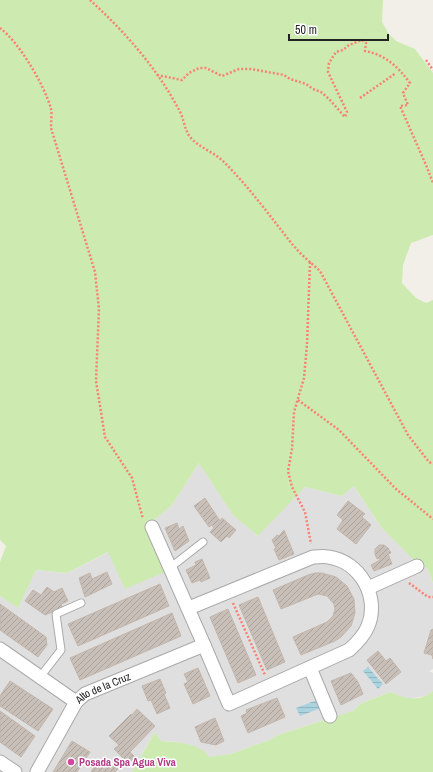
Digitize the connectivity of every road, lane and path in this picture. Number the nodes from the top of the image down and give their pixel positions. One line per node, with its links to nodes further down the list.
1 (90, 0): 6 (path)
2 (0, 28): 13 (path)
3 (426, 60): 4 (path)
4 (433, 70)
5 (396, 73): 7 (path)
6 (157, 75): 8 (path); 9 (path)
7 (360, 98)
8 (433, 183)
9 (310, 261): 10 (path); 11 (path)
10 (298, 400): 12 (path); 15 (path)
11 (433, 464)
12 (433, 519)
13 (148, 523): 17 (street)
14 (203, 542): 17 (lane)
15 (312, 550)
16 (417, 566): 18 (street)
17 (171, 567): 23 (street)
18 (398, 575): 19 (street); 21 (path)
19 (368, 588): 20 (street); 26 (street)
20 (228, 592): 23 (street); 28 (path)
21 (433, 597)
22 (81, 603): 27 (lane)
23 (189, 608): 24 (street)
24 (204, 645): 28 (street); 29 (street, Alto de la Cruz)
25 (0, 649): 27 (street)
26 (310, 668): 28 (street); 30 (street)
27 (40, 678): 29 (street)
28 (269, 686)
29 (76, 702): 33 (street, Alto de la Cruz)
30 (330, 716)
31 (0, 762): 32 (street)
32 (15, 772)
33 (37, 772)

